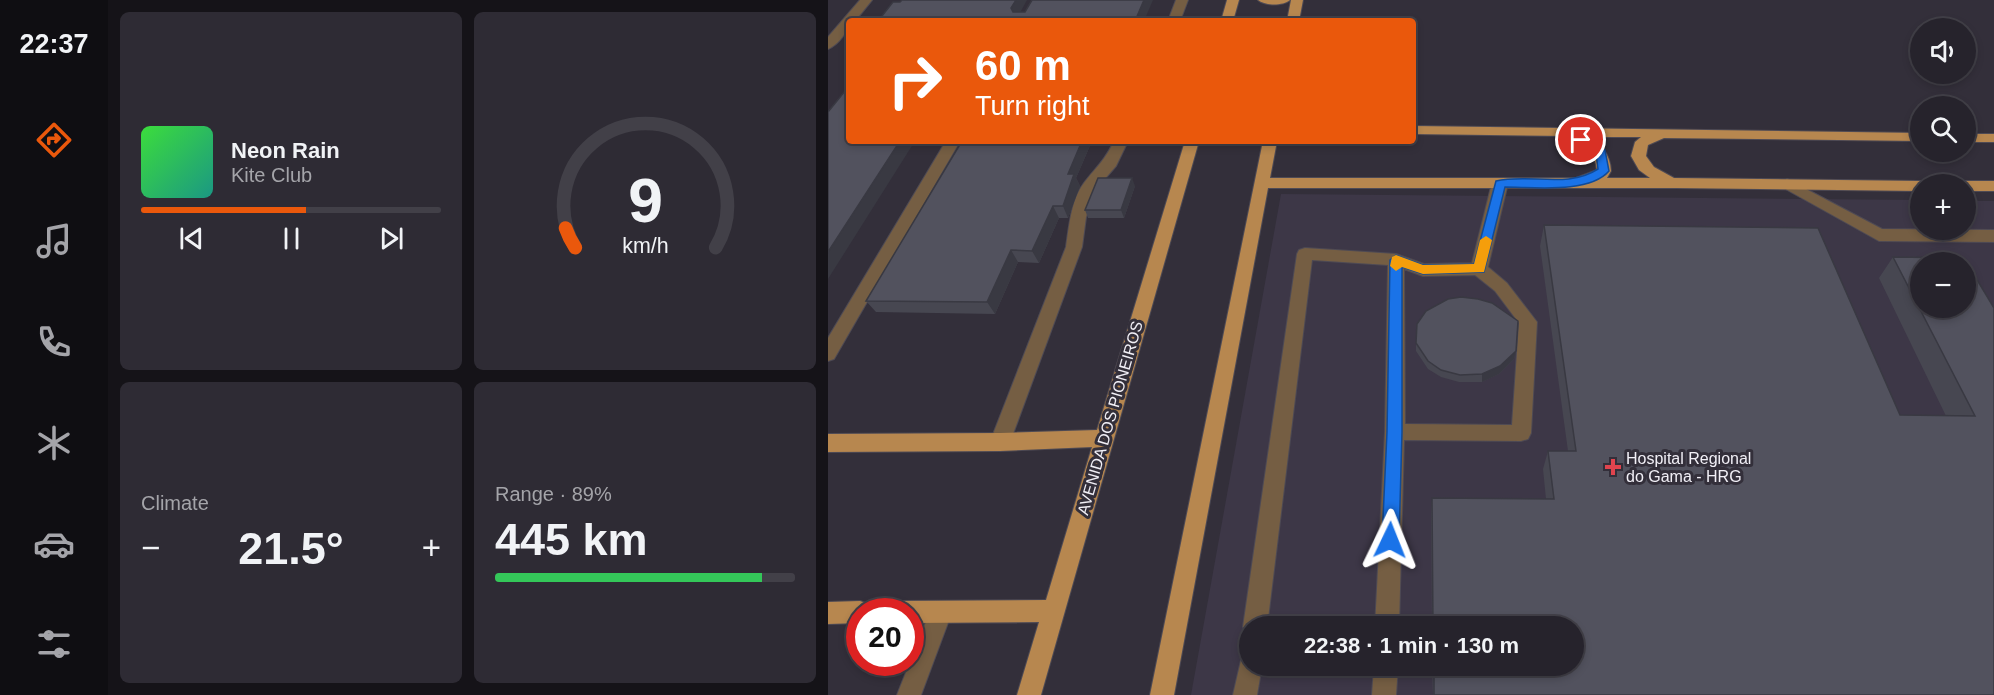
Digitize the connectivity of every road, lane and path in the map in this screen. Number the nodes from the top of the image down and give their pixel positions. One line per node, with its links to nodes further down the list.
1 (866, 0): 7 (street)
2 (1182, 0): 8 (street)
3 (1233, 0): 9 (main road)
4 (1263, 0): 5 (main road)
5 (1284, 0)
6 (1297, 0): 10 (main road)
7 (851, 18)
8 (1175, 18)
9 (1228, 18)
10 (1294, 18)
11 (846, 24): 12 (street)
12 (828, 45)
13 (1416, 130): 14 (main road)
14 (1562, 134): 15 (main road); 25 (main road)
15 (1659, 135): 16 (main road); 26 (main road)
16 (1910, 137)
17 (1976, 138): 18 (main road)
18 (1994, 138)
19 (951, 144): 34 (street)
20 (1120, 144): 38 (street)
21 (1190, 144): 36 (main road, AVENIDA DOS PIONEIROS)
22 (1269, 144): 23 (main road)
23 (1261, 183): 24 (main road); 50 (main road)
24 (1500, 183): 25 (main road); 33 (street)
25 (1569, 183): 26 (main road)
26 (1676, 183): 27 (main road)
27 (1788, 184): 28 (main road); 31 (street)
28 (1910, 186)
29 (1976, 186): 30 (main road)
30 (1994, 186)
31 (1994, 236)
32 (1396, 260): 33 (street); 35 (street); 44 (street)
33 (1479, 269): 35 (street)
34 (828, 354)
35 (1395, 432): 45 (street)
36 (1104, 438): 38 (main road); 39 (main road, AVENIDA DOS PIONEIROS)
37 (828, 442): 38 (main road)
38 (1000, 442)
39 (1054, 610): 42 (main road); 49 (main road, AVENIDA DOS PIONEIROS)
40 (846, 612): 43 (main road)
41 (924, 612): 42 (main road)
42 (941, 612): 48 (street)
43 (828, 613)
44 (1256, 616)
45 (1387, 616)
46 (1248, 676): 51 (street)
47 (1385, 676): 52 (street)
48 (909, 695)
49 (1029, 695)
50 (1162, 695)
51 (1245, 695)
52 (1384, 695)

